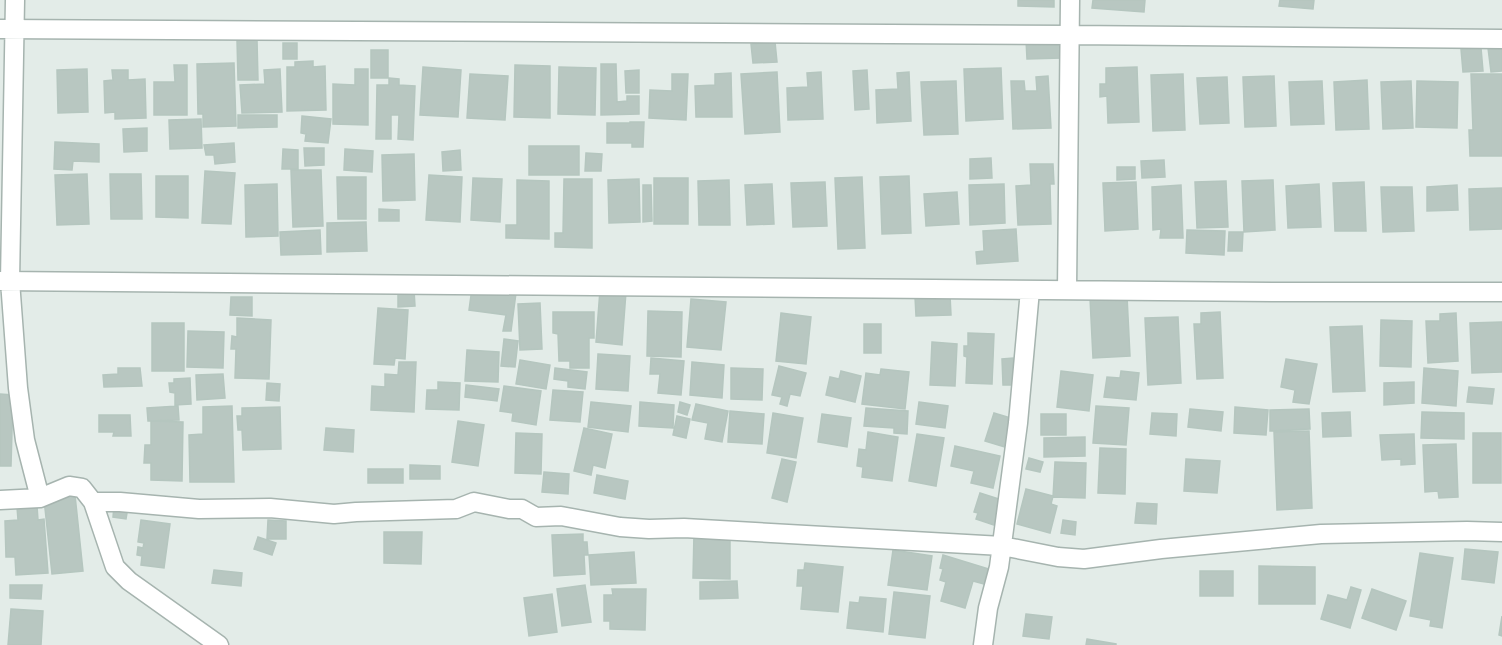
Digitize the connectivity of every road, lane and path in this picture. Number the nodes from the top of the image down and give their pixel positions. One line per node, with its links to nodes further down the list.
1 (15, 0): 3 (street)
2 (1070, 0): 4 (street)
3 (8, 29): 4 (street); 6 (street)
4 (1070, 35): 5 (street); 8 (street)
5 (1502, 39)
6 (5, 281): 7 (street); 10 (street)
7 (1030, 290): 8 (street); 14 (street)
8 (1067, 290): 9 (street)
9 (1502, 292)
10 (40, 498): 11 (street); 12 (street)
11 (0, 500)
12 (93, 502): 14 (street); 15 (street)
13 (1502, 532): 14 (street)
14 (1002, 546): 16 (street)
15 (219, 645)
16 (983, 645)

